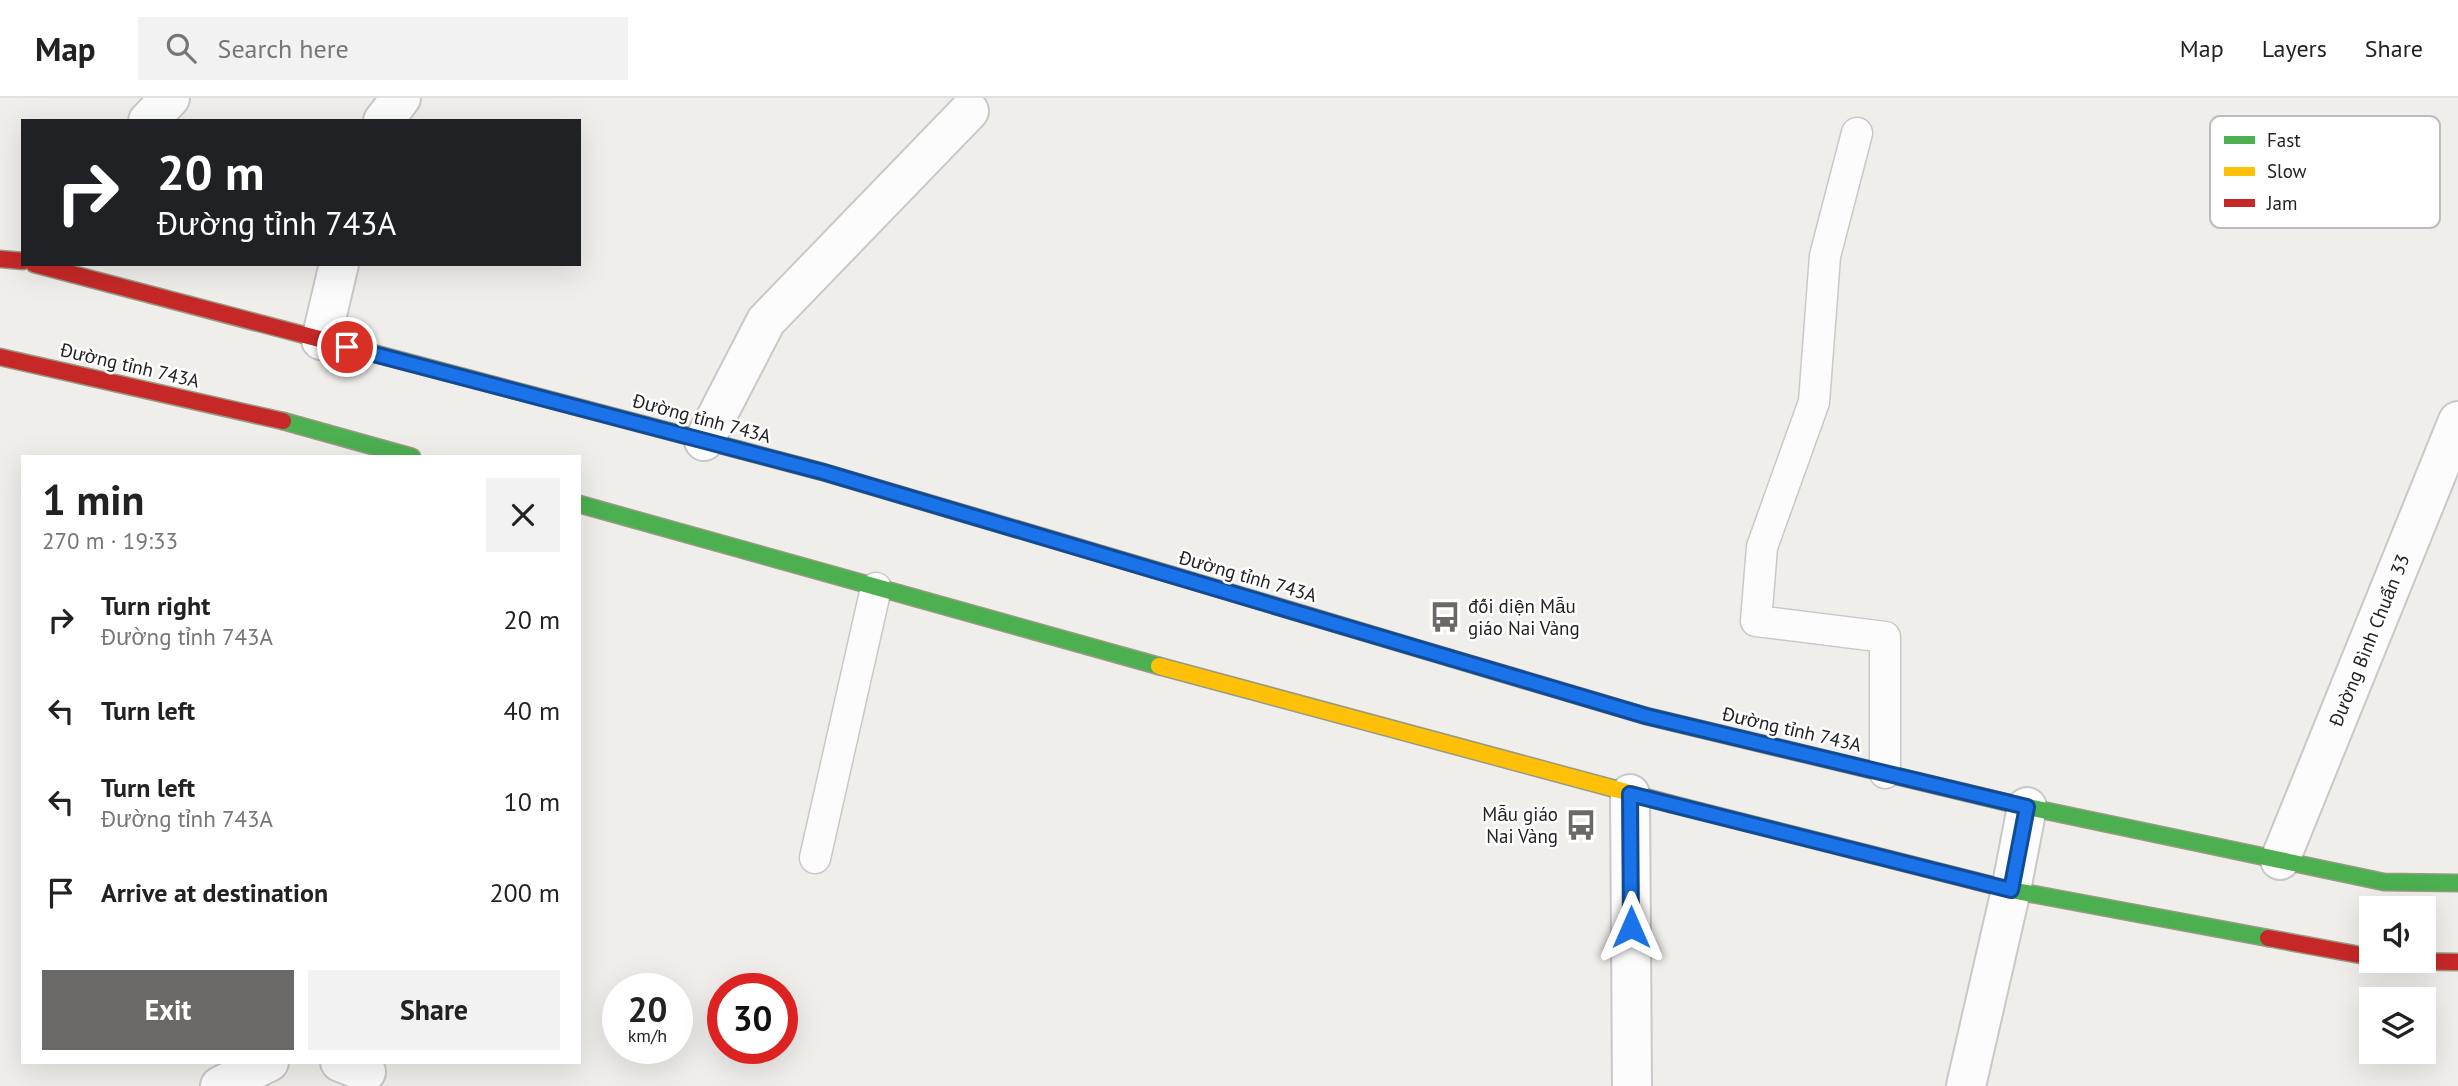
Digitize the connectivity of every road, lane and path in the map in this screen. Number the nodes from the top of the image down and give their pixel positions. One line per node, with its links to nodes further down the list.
1 (170, 98): 4 (street)
2 (401, 98): 5 (street)
3 (969, 111): 14 (street)
4 (150, 119)
5 (385, 119)
6 (1857, 133): 19 (lane)
7 (0, 259): 8 (main road)
8 (21, 261)
9 (42, 266): 11 (main road, Đường tỉnh 743A)
10 (339, 266): 11 (street)
11 (321, 340): 14 (main road, Đường tỉnh 743A)
12 (0, 357): 15 (main road, Đường tỉnh 743A)
13 (2458, 421): 23 (street, Đường Bình Chuẩn 33)
14 (704, 441): 19 (main road, Đường tỉnh 743A)
15 (356, 449): 16 (main road, Đường tỉnh 743A)
16 (398, 455)
17 (581, 505): 18 (main road)
18 (876, 588): 20 (main road); 22 (lane)
19 (1885, 773): 21 (main road, Đường tỉnh 743A)
20 (1630, 794): 25 (main road); 31 (street)
21 (2027, 807): 23 (main road, Đường tỉnh 743A); 25 (street)
22 (815, 859)
23 (2280, 860): 24 (main road, Đường tỉnh 743A)
24 (2458, 883)
25 (2011, 890): 26 (main road); 32 (street)
26 (2359, 955)
27 (2436, 962): 28 (main road)
28 (2458, 962)
29 (265, 1064): 30 (street)
30 (220, 1086)
31 (1632, 1086)
32 (1966, 1086)

